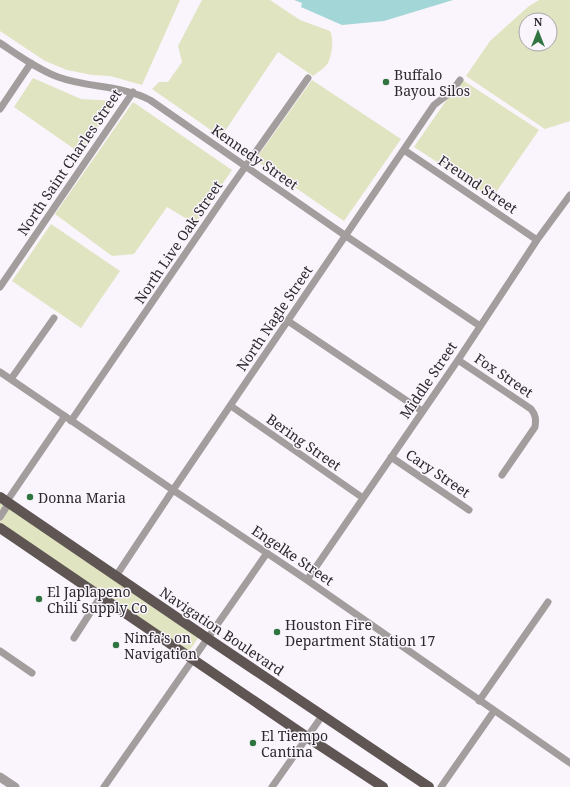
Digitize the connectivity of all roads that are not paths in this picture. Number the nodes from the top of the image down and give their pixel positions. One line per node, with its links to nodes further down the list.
1 (0, 42): 2 (street, Kennedy Street)
2 (31, 63): 5 (street, Kennedy Street); 6 (street)
3 (308, 78): 8 (street, North Live Oak Street)
4 (460, 80): 7 (street, North Nagle Street)
5 (133, 92): 8 (street, Kennedy Street); 12 (street, North Saint Charles Street)
6 (0, 109)
7 (404, 150): 10 (street, North Nagle Street); 11 (street, Freund Street)
8 (245, 166): 10 (street, Kennedy Street); 21 (street, North Live Oak Street)
9 (570, 195): 11 (street, Middle Street)
10 (346, 236): 14 (street, North Nagle Street); 15 (street, Kennedy Street)
11 (537, 240): 15 (street, Middle Street)
12 (0, 287)
13 (54, 318): 18 (street)
14 (288, 321): 19 (street, North Nagle Street); 20 (street)
15 (480, 326): 16 (street, Middle Street)
16 (458, 360): 20 (street, Middle Street); 23 (street, Fox Street)
17 (0, 372): 18 (street, Engelke Street)
18 (11, 379): 21 (street, Engelke Street)
19 (231, 406): 24 (street, North Nagle Street); 25 (street, Bering Street)
20 (422, 411): 22 (street, Middle Street)
21 (68, 418): 24 (street, Engelke Street); 26 (street, North Live Oak Street)
22 (391, 457): 25 (street, Middle Street); 27 (street, Cary Street)
23 (502, 475)
24 (173, 490): 30 (street, Engelke Street); 31 (street, North Nagle Street)
25 (363, 498): 32 (street, Middle Street)
26 (2, 500): 28 (street, North Live Oak Street); 31 (main road, Navigation Boulevard)
27 (469, 510)
28 (0, 517)
29 (0, 528): 33 (main road)
30 (267, 552): 32 (street, Engelke Street); 36 (street)
31 (116, 576): 36 (main road, Navigation Boulevard)
32 (308, 580): 40 (street, Engelke Street)
33 (101, 596): 35 (street); 38 (main road)
34 (548, 602): 40 (street)
35 (74, 638)
36 (206, 638): 38 (street); 42 (main road, Navigation Boulevard)
37 (0, 651): 39 (street)
38 (193, 659): 43 (main road); 47 (street)
39 (32, 673)
40 (479, 701): 41 (street, Engelke Street)
41 (494, 711): 44 (street, Engelke Street); 51 (street)
42 (322, 716): 43 (street); 50 (main road, Navigation Boulevard)
43 (307, 737): 48 (street); 49 (main road)
44 (570, 763)
45 (0, 777): 46 (street)
46 (15, 787)
47 (104, 787)
48 (272, 787)
49 (383, 787)
50 (429, 787)
51 (442, 787)

